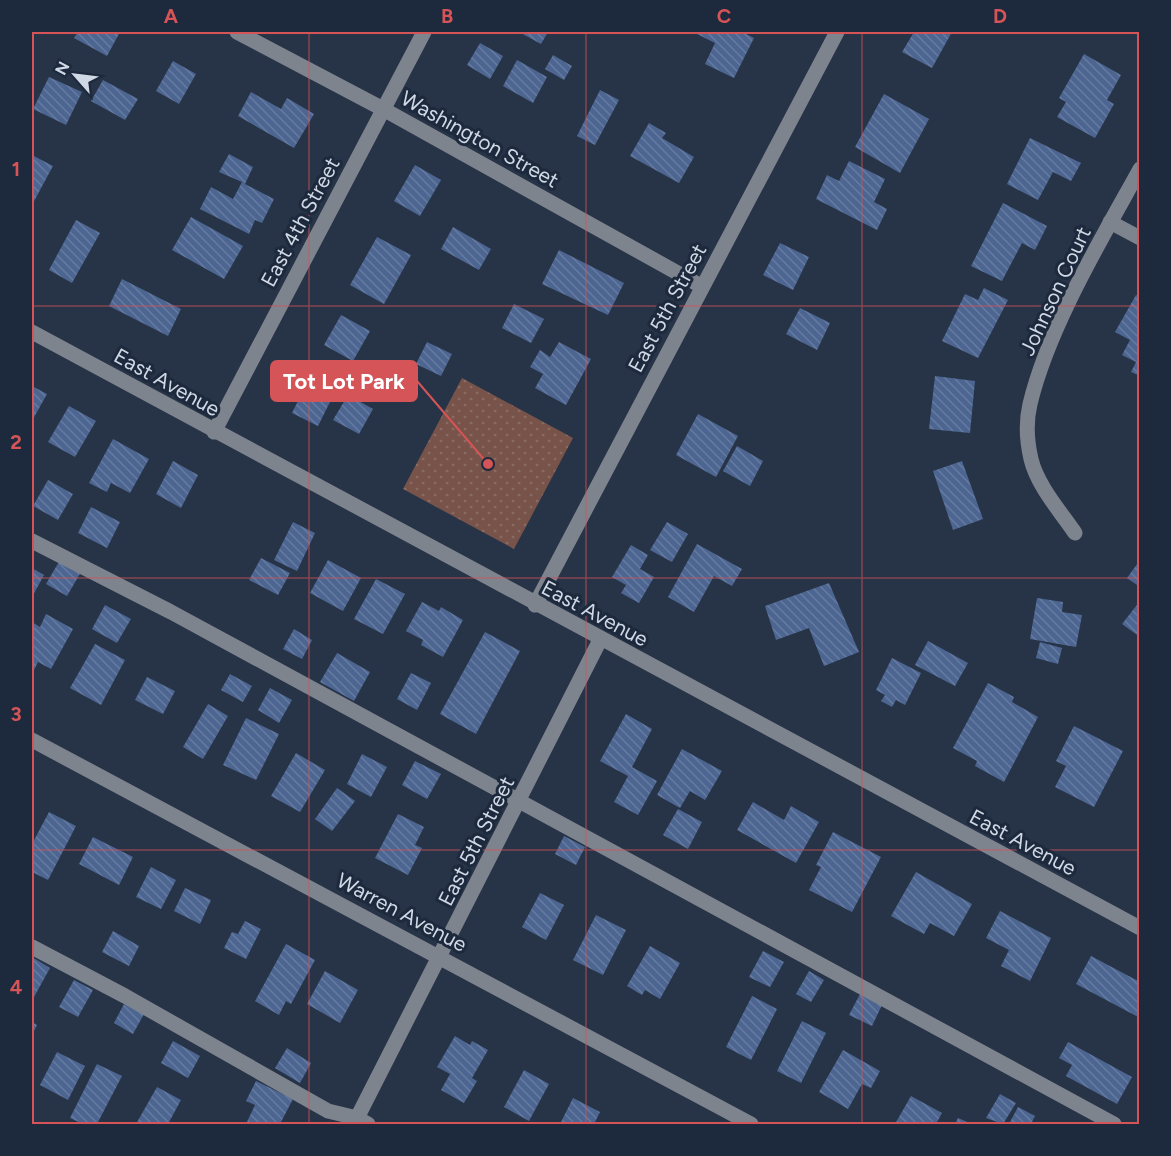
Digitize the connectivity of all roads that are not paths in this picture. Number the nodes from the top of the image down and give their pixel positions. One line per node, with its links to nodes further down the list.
1 (237, 32): 4 (street, Washington Street)
2 (424, 32): 4 (street, East 4th Street)
3 (837, 32): 8 (street, East 5th Street)
4 (383, 109): 8 (street, Washington Street); 10 (street, East 4th Street)
5 (1140, 169): 6 (street, Johnson Court)
6 (1110, 222): 7 (street); 11 (street, Johnson Court)
7 (1140, 238)
8 (701, 286): 13 (street, East 5th Street)
9 (32, 332): 10 (street, East Avenue)
10 (214, 432): 13 (street, East Avenue)
11 (1075, 533)
12 (32, 541): 16 (street)
13 (535, 604): 14 (street, East Avenue)
14 (600, 640): 16 (street, East 5th Street); 17 (street, East Avenue)
15 (32, 740): 19 (street, Warren Avenue)
16 (520, 802): 19 (street, East 5th Street); 22 (street)
17 (1140, 928)
18 (32, 947): 20 (street)
19 (440, 956): 20 (street, East 5th Street); 21 (street, Warren Avenue)
20 (360, 1122)
21 (751, 1125)
22 (1114, 1125)

